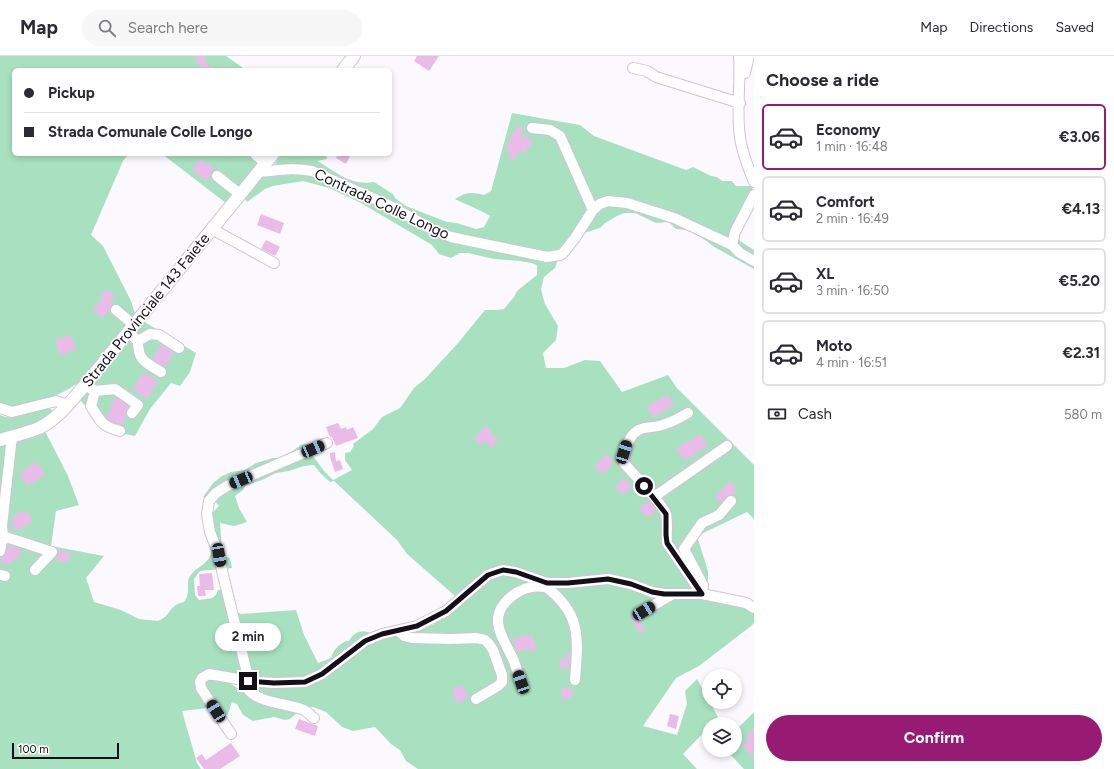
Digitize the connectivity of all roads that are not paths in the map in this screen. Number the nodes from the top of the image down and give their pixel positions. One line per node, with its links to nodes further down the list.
1 (354, 56): 4 (main road)
2 (739, 56): 6 (street)
3 (749, 56): 6 (street)
4 (345, 68)
5 (633, 68): 7 (street)
6 (741, 74): 7 (street)
7 (740, 103): 12 (street)
8 (532, 128): 15 (street)
9 (257, 156): 10 (street)
10 (266, 163): 13 (main road, Strada Provinciale 143 Faiete); 15 (street, Contrada Colle Longo)
11 (217, 176): 13 (street)
12 (754, 182)
13 (240, 195): 16 (main road, Strada Provinciale 143 Faiete)
14 (754, 195): 17 (street)
15 (593, 210): 17 (street)
16 (212, 229): 19 (street); 21 (main road, Strada Provinciale 143 Faiete)
17 (732, 245): 18 (street)
18 (754, 261)
19 (274, 263)
20 (116, 310): 21 (street)
21 (131, 328): 22 (street); 25 (main road, Strada Provinciale 143 Faiete)
22 (138, 341): 23 (street); 24 (street)
23 (179, 348)
24 (161, 372)
25 (90, 388): 26 (main road, Strada Provinciale 143 Faiete); 28 (street); 30 (street)
26 (67, 405): 27 (street); 31 (main road, Strada Provinciale 143 Faiete)
27 (0, 408)
28 (132, 413)
29 (688, 413): 35 (street)
30 (120, 431)
31 (12, 436): 32 (main road, Strada Provinciale 143 Faiete); 37 (street)
32 (0, 440)
33 (327, 443): 47 (street)
34 (727, 446): 35 (street)
35 (654, 497): 42 (street)
36 (731, 501): 42 (street)
37 (3, 536): 38 (street); 39 (street)
38 (0, 551)
39 (35, 570)
40 (547, 585): 41 (street); 45 (street); 46 (street); 48 (street)
41 (672, 594): 42 (street); 44 (street)
42 (702, 594): 43 (street)
43 (754, 608)
44 (644, 611)
45 (399, 631): 47 (street); 49 (street)
46 (575, 680)
47 (248, 681): 50 (street); 51 (street)
48 (521, 682)
49 (476, 699)
50 (314, 718)
51 (231, 734)

